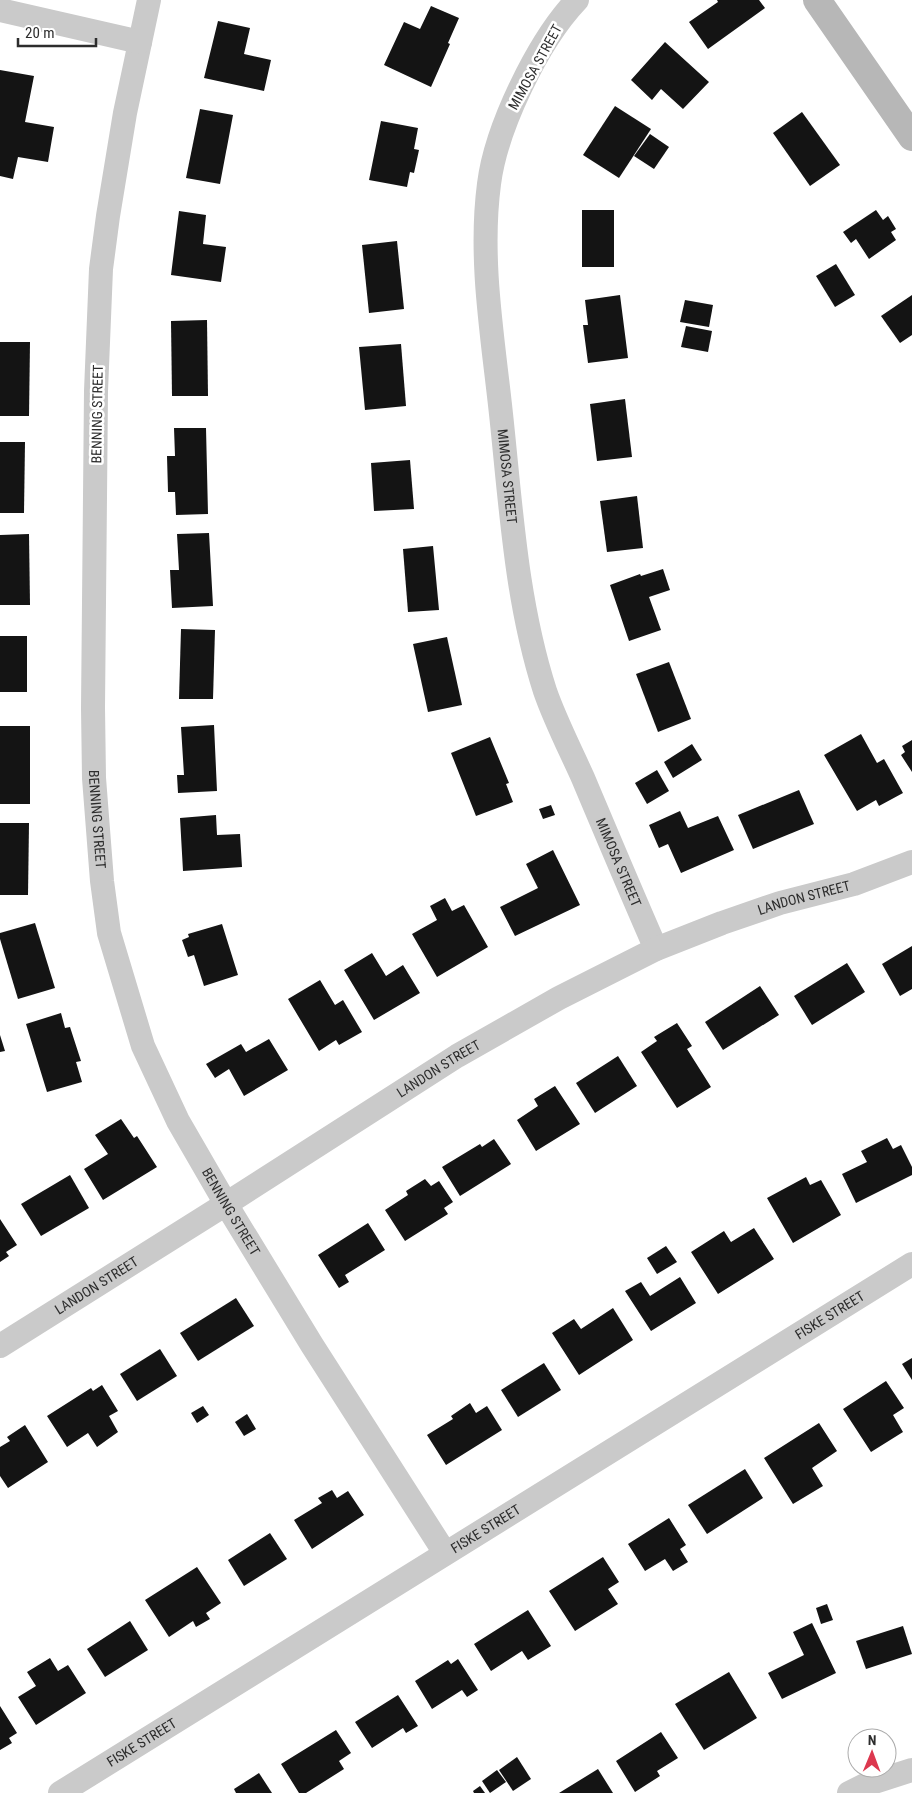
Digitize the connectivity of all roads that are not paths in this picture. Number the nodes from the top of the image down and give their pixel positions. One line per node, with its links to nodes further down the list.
1 (149, 0): 5 (street, BENNING STREET)
2 (576, 0): 8 (street, MIMOSA STREET)
3 (817, 0): 6 (street)
4 (0, 10): 5 (street)
5 (140, 42): 9 (street, BENNING STREET)
6 (912, 137)
7 (912, 862): 8 (street, LANDON STREET)
8 (656, 949): 9 (street, LANDON STREET)
9 (226, 1204): 11 (street, LANDON STREET); 12 (street, BENNING STREET)
10 (912, 1264): 12 (street, FISKE STREET)
11 (0, 1346)
12 (445, 1553): 14 (street, FISKE STREET)
13 (912, 1770): 15 (street)
14 (60, 1793)
15 (849, 1793)

